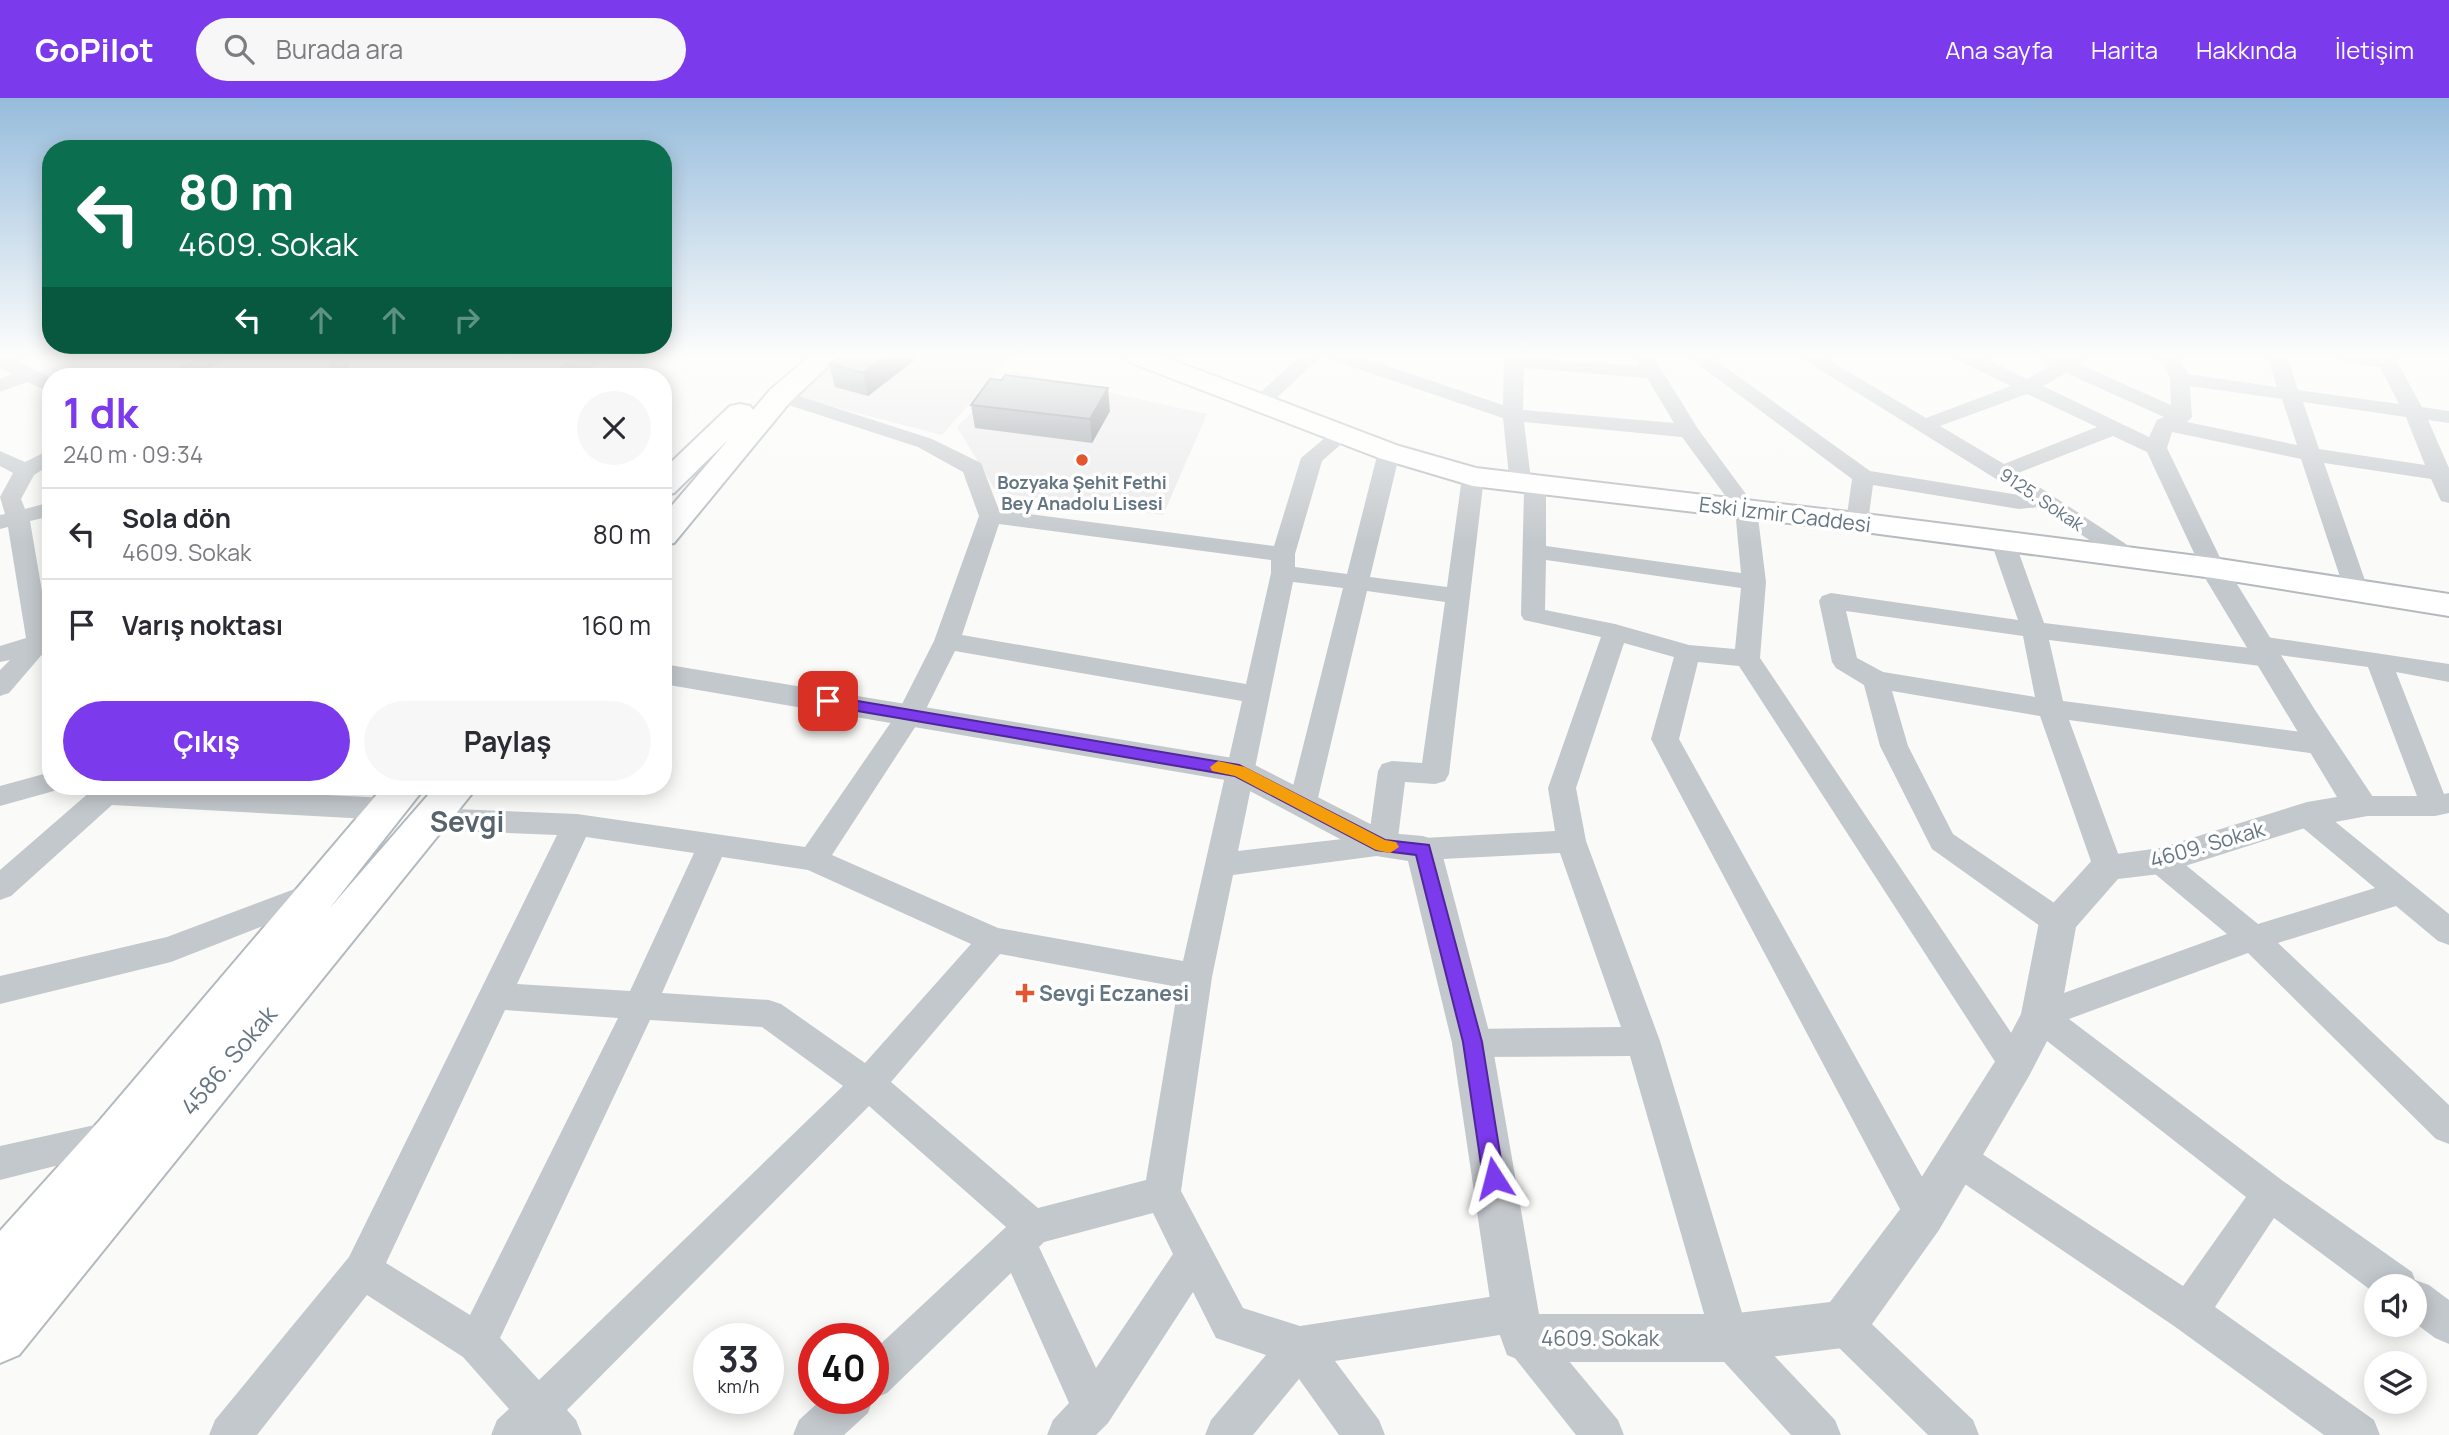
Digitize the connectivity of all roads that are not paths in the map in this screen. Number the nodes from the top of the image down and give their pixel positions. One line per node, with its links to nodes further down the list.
1 (733, 418): 30 (main road)
2 (761, 418): 39 (main road)
3 (849, 418): 36 (street)
4 (1297, 418): 19 (main road, Eski İzmir Caddesi)
5 (1514, 418): 31 (street)
6 (1550, 418): 18 (street)
7 (1681, 418): 18 (street)
8 (1783, 418): 29 (street)
9 (1910, 418): 16 (street, 9125. Sokak)
10 (1942, 418): 16 (street)
11 (2094, 418): 17 (street)
12 (2170, 418): 15 (street)
13 (2297, 418): 22 (street)
14 (2417, 418): 27 (street)
15 (2173, 420): 20 (street); 22 (street)
16 (1922, 426): 26 (street, 9125. Sokak)
17 (2114, 428): 20 (street); 26 (street)
18 (1689, 431): 34 (street)
19 (1340, 435): 21 (main road, Eski İzmir Caddesi); 43 (street)
20 (2156, 448): 44 (street)
21 (1389, 452): 28 (main road, Eski İzmir Caddesi); 45 (street)
22 (2309, 454): 27 (street); 47 (street)
23 (0, 457): 25 (street)
24 (42, 461): 25 (street)
25 (25, 471): 37 (street)
26 (2002, 471): 33 (street, 9125. Sokak)
27 (2444, 474): 32 (street)
28 (1473, 477): 31 (main road, Eski İzmir Caddesi); 48 (street)
29 (1863, 477): 33 (street); 38 (street)
30 (672, 478)
31 (1528, 486): 34 (main road, Eski İzmir Caddesi); 41 (street)
32 (2449, 496)
33 (2044, 500): 42 (street, 9125. Sokak)
34 (1746, 509): 38 (main road, Eski İzmir Caddesi); 46 (street)
35 (42, 511): 37 (street)
36 (990, 516): 43 (street); 55 (street)
37 (9, 520): 50 (street)
38 (1857, 522): 40 (main road, Eski İzmir Caddesi)
39 (672, 525)
40 (2003, 542): 42 (main road, Eski İzmir Caddesi); 51 (street)
41 (1534, 551): 46 (street); 52 (street)
42 (2130, 557): 44 (main road, Eski İzmir Caddesi)
43 (1283, 564): 45 (street); 65 (street)
44 (2213, 568): 47 (main road, Eski İzmir Caddesi); 56 (street)
45 (1355, 582): 48 (street); 75 (street)
46 (1754, 582): 59 (street)
47 (2356, 589): 49 (main road, Eski İzmir Caddesi)
48 (1457, 596): 82 (street)
49 (2449, 605)
50 (42, 627)
51 (2034, 630): 56 (street); 63 (street); 66 (street)
52 (1615, 632): 57 (street); 80 (street)
53 (42, 638): 58 (street)
54 (42, 640): 64 (street)
55 (947, 641): 65 (street); 67 (street)
56 (2265, 651): 60 (street); 68 (street)
57 (1688, 653): 59 (street); 110 (street)
58 (0, 654)
59 (1747, 658): 102 (street)
60 (2378, 660): 61 (street); 76 (street)
61 (2449, 673)
62 (672, 675): 67 (street)
63 (1876, 680): 66 (street); 91 (street)
64 (0, 687)
65 (1257, 695): 69 (street)
66 (2051, 709): 68 (street); 87 (street)
67 (911, 715): 69 (street); 84 (street)
68 (2317, 744): 77 (street)
69 (1239, 771): 75 (street); 86 (street)
70 (42, 784): 73 (street)
71 (101, 795): 88 (street)
72 (291, 795): 74 (street)
73 (0, 796)
74 (421, 800): 79 (street); 89 (main road, 4586. Sokak); 121 (main road, 4586. Sokak)
75 (1303, 802): 82 (street)
76 (2442, 804): 77 (street)
77 (2361, 806): 78 (street, 4609. Sokak)
78 (2307, 815): 85 (street, 4609. Sokak); 90 (street)
79 (577, 825): 81 (street); 97 (street)
80 (1571, 841): 83 (street); 100 (street)
81 (713, 844): 84 (street); 98 (street)
82 (1382, 846): 83 (street); 86 (street)
83 (1423, 849): 101 (street, 4609. Sokak)
84 (813, 859): 94 (street)
85 (2160, 860): 87 (street, 4609. Sokak); 93 (street)
86 (1219, 865): 95 (street)
87 (2108, 867): 91 (street)
88 (0, 888)
89 (321, 891): 96 (street); 105 (main road, 4586. Sokak)
90 (2402, 892): 92 (street); 93 (street)
91 (2058, 922): 99 (street)
92 (2449, 932)
93 (2253, 938): 99 (street); 104 (street)
94 (993, 940): 95 (street); 103 (street)
95 (1196, 976): 108 (street)
96 (0, 990)
97 (495, 996): 98 (street); 114 (street)
98 (641, 1004): 103 (street); 123 (street)
99 (2040, 1016): 102 (street); 109 (street)
100 (1643, 1041): 101 (street); 122 (street)
101 (1472, 1042): 120 (street, 4609. Sokak)
102 (2015, 1064): 106 (street)
103 (868, 1084): 111 (street); 128 (street)
104 (2449, 1128)
105 (117, 1136): 107 (street); 113 (main road, 4586. Sokak)
106 (1957, 1158): 110 (street); 117 (street)
107 (0, 1163)
108 (1162, 1193): 111 (street); 112 (street)
109 (2270, 1193): 115 (street); 117 (street)
110 (1923, 1215): 118 (street)
111 (1025, 1235): 125 (street); 127 (street)
112 (1195, 1255): 124 (street); 127 (street)
113 (0, 1270)
114 (363, 1270): 123 (street); 129 (street)
115 (2381, 1274)
116 (2427, 1308): 119 (street)
117 (2188, 1312): 136 (street)
118 (1843, 1324): 122 (street, 4609. Sokak); 135 (street)
119 (2449, 1324)
120 (1520, 1326): 122 (street, 4609. Sokak); 124 (street); 133 (street)
121 (0, 1336)
122 (1729, 1338): 134 (street)
123 (478, 1343): 128 (street)
124 (1300, 1346): 131 (street); 132 (street)
125 (889, 1364)
126 (836, 1414): 130 (street)
127 (1080, 1422)
128 (538, 1426)
129 (230, 1435)
130 (814, 1435)
131 (1226, 1435)
132 (1364, 1435)
133 (1603, 1435)
134 (1820, 1435)
135 (1958, 1435)
136 (2359, 1435)

